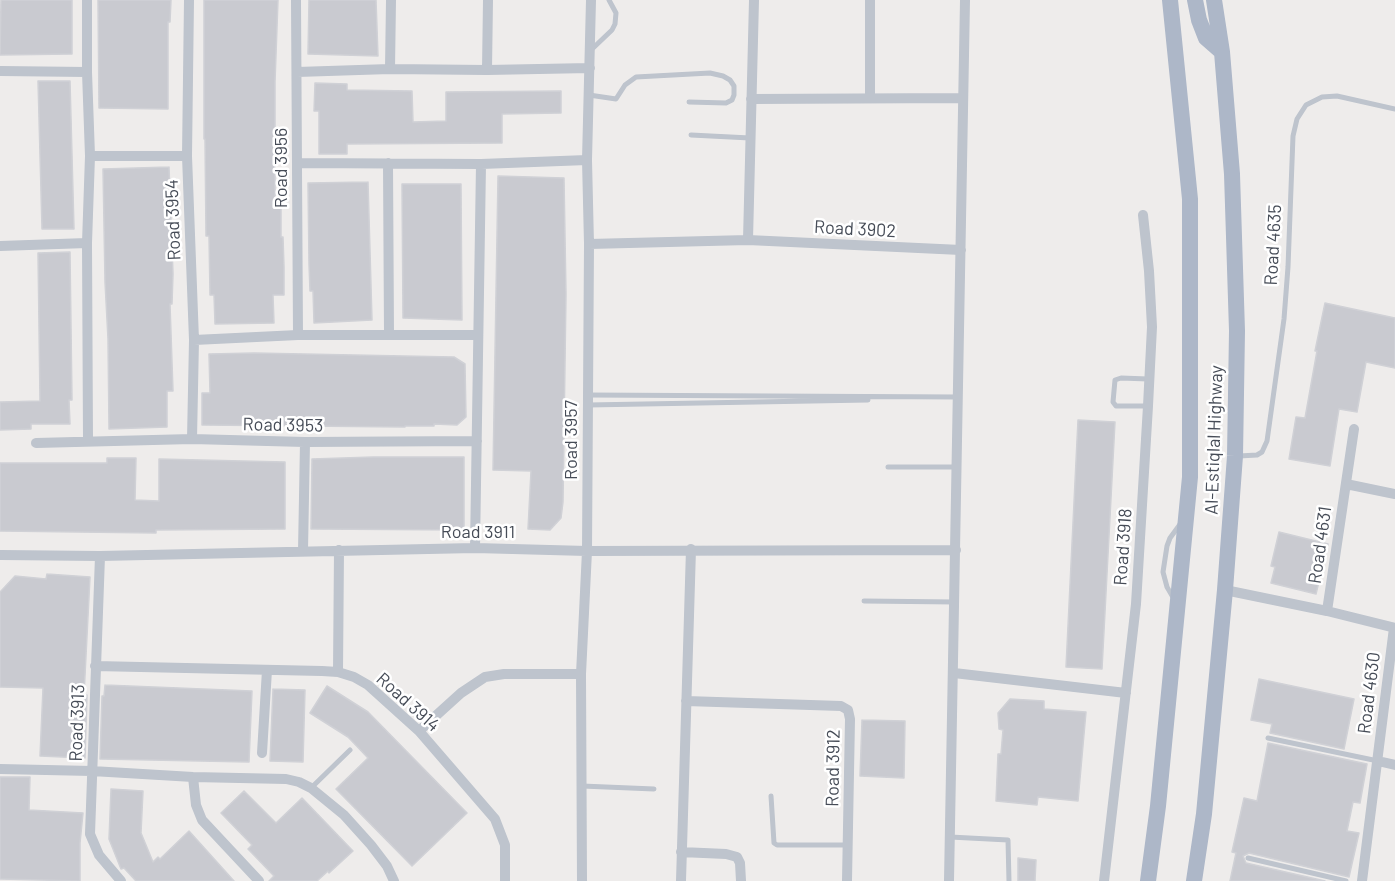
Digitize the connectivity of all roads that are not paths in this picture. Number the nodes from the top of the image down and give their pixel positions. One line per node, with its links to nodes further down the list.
1 (87, 0): 20 (street)
2 (189, 0): 31 (street, Road 3954)
3 (296, 0): 21 (street, Road 3956)
4 (392, 0): 17 (street)
5 (488, 0): 18 (street)
6 (591, 0): 14 (street, Road 3957)
7 (609, 0): 14 (lane)
8 (754, 0): 25 (street)
9 (870, 0): 23 (street)
10 (965, 0): 24 (street)
11 (1170, 0): 110 (main road, Al-Estiqlal Highway)
12 (1195, 0): 15 (main road)
13 (1214, 0): 15 (main road, Al-Estiqlal Highway)
14 (590, 51): 16 (street, Road 3957)
15 (1222, 52): 57 (main road, Al-Estiqlal Highway)
16 (590, 68): 18 (street); 22 (street, Road 3957)
17 (390, 69): 18 (street); 21 (street)
18 (488, 70)
19 (0, 71): 20 (street)
20 (87, 72): 30 (street)
21 (297, 72): 33 (street, Road 3956)
22 (589, 95): 26 (lane); 32 (street, Road 3957)
23 (870, 98): 24 (street); 25 (street)
24 (962, 98): 41 (street)
25 (751, 99): 29 (street)
26 (689, 102)
27 (1395, 109): 57 (lane, Road 4635)
28 (691, 135): 29 (lane)
29 (750, 138): 37 (street)
30 (90, 156): 31 (street); 38 (street)
31 (187, 156): 45 (street, Road 3954)
32 (587, 160): 35 (street); 39 (street, Road 3957)
33 (298, 163): 34 (street); 42 (street, Road 3956)
34 (388, 163): 35 (street); 43 (street)
35 (481, 164): 44 (street)
36 (1143, 215): 46 (street, Road 3918)
37 (748, 240): 39 (street, Road 3902); 41 (street, Road 3902)
38 (87, 243): 40 (street); 53 (street)
39 (589, 244): 49 (street, Road 3957)
40 (0, 246)
41 (962, 250): 48 (street)
42 (298, 335): 43 (street); 45 (street)
43 (390, 335): 44 (street)
44 (478, 335): 54 (street)
45 (194, 340): 52 (street, Road 3954)
46 (1148, 379): 50 (street, Road 3918); 50 (lane)
47 (881, 397): 48 (lane); 49 (lane); 49 (lane)
48 (958, 397): 59 (street)
49 (588, 400): 67 (street, Road 3957)
50 (1148, 406): 80 (street, Road 3918)
51 (1354, 429): 60 (street, Road 4631)
52 (192, 439): 53 (street, Road 3953); 55 (street, Road 3953)
53 (88, 441): 56 (street, Road 3953)
54 (477, 441): 55 (street, Road 3953); 62 (street)
55 (305, 442): 66 (street)
56 (36, 443)
57 (1236, 456): 70 (main road, Al-Estiqlal Highway)
58 (888, 466): 59 (lane)
59 (957, 467): 65 (street)
60 (1346, 484): 61 (street, Road 4631); 73 (street, Road 4631)
61 (1395, 494)
62 (475, 548): 64 (street, Road 3911); 67 (street, Road 3911)
63 (690, 549): 65 (street, Road 3911); 67 (street, Road 3911); 81 (street)
64 (339, 550): 66 (street, Road 3911); 77 (street)
65 (956, 550): 72 (street)
66 (303, 551): 69 (street, Road 3911)
67 (587, 551): 79 (street, Road 3957)
68 (0, 555): 69 (street, Road 3911)
69 (100, 556): 75 (street, Road 3913)
70 (1225, 590): 73 (street, Road 4631); 111 (main road, Al-Estiqlal Highway)
71 (864, 601): 72 (lane)
72 (955, 602): 78 (street)
73 (1327, 611): 74 (street, Road 4631)
74 (1394, 628): 86 (street, Road 4630)
75 (95, 666): 76 (street, Road 3914); 89 (street, Road 3913)
76 (267, 670): 77 (street, Road 3914); 85 (street)
77 (338, 672): 82 (street, Road 3914)
78 (954, 673): 80 (street); 95 (street)
79 (581, 675): 82 (street); 91 (street, Road 3957)
80 (1126, 693): 109 (street, Road 3918)
81 (686, 701): 96 (street, Road 3912); 97 (street)
82 (419, 731): 102 (street, Road 3914)
83 (1268, 738): 86 (lane)
84 (350, 750): 92 (lane)
85 (262, 753)
86 (1378, 761): 87 (street, Road 4630); 113 (street, Road 4630)
87 (1395, 765)
88 (0, 769): 89 (street)
89 (92, 771): 90 (street); 99 (street, Road 3913)
90 (193, 777): 92 (street); 100 (street)
91 (582, 786): 93 (lane); 103 (street, Road 3957)
92 (310, 788): 101 (street)
93 (654, 789)
94 (771, 796): 96 (lane)
95 (950, 837): 107 (street); 108 (lane)
96 (848, 845): 106 (street, Road 3912)
97 (681, 852): 104 (street); 105 (street)
98 (1248, 858): 112 (lane)
99 (121, 881)
100 (259, 881)
101 (394, 881)
102 (505, 881)
103 (582, 881)
104 (681, 881)
105 (741, 881)
106 (847, 881)
107 (949, 881)
108 (1009, 881)
109 (1104, 881)
110 (1148, 881)
111 (1194, 881)
112 (1346, 881)
113 (1362, 881)

